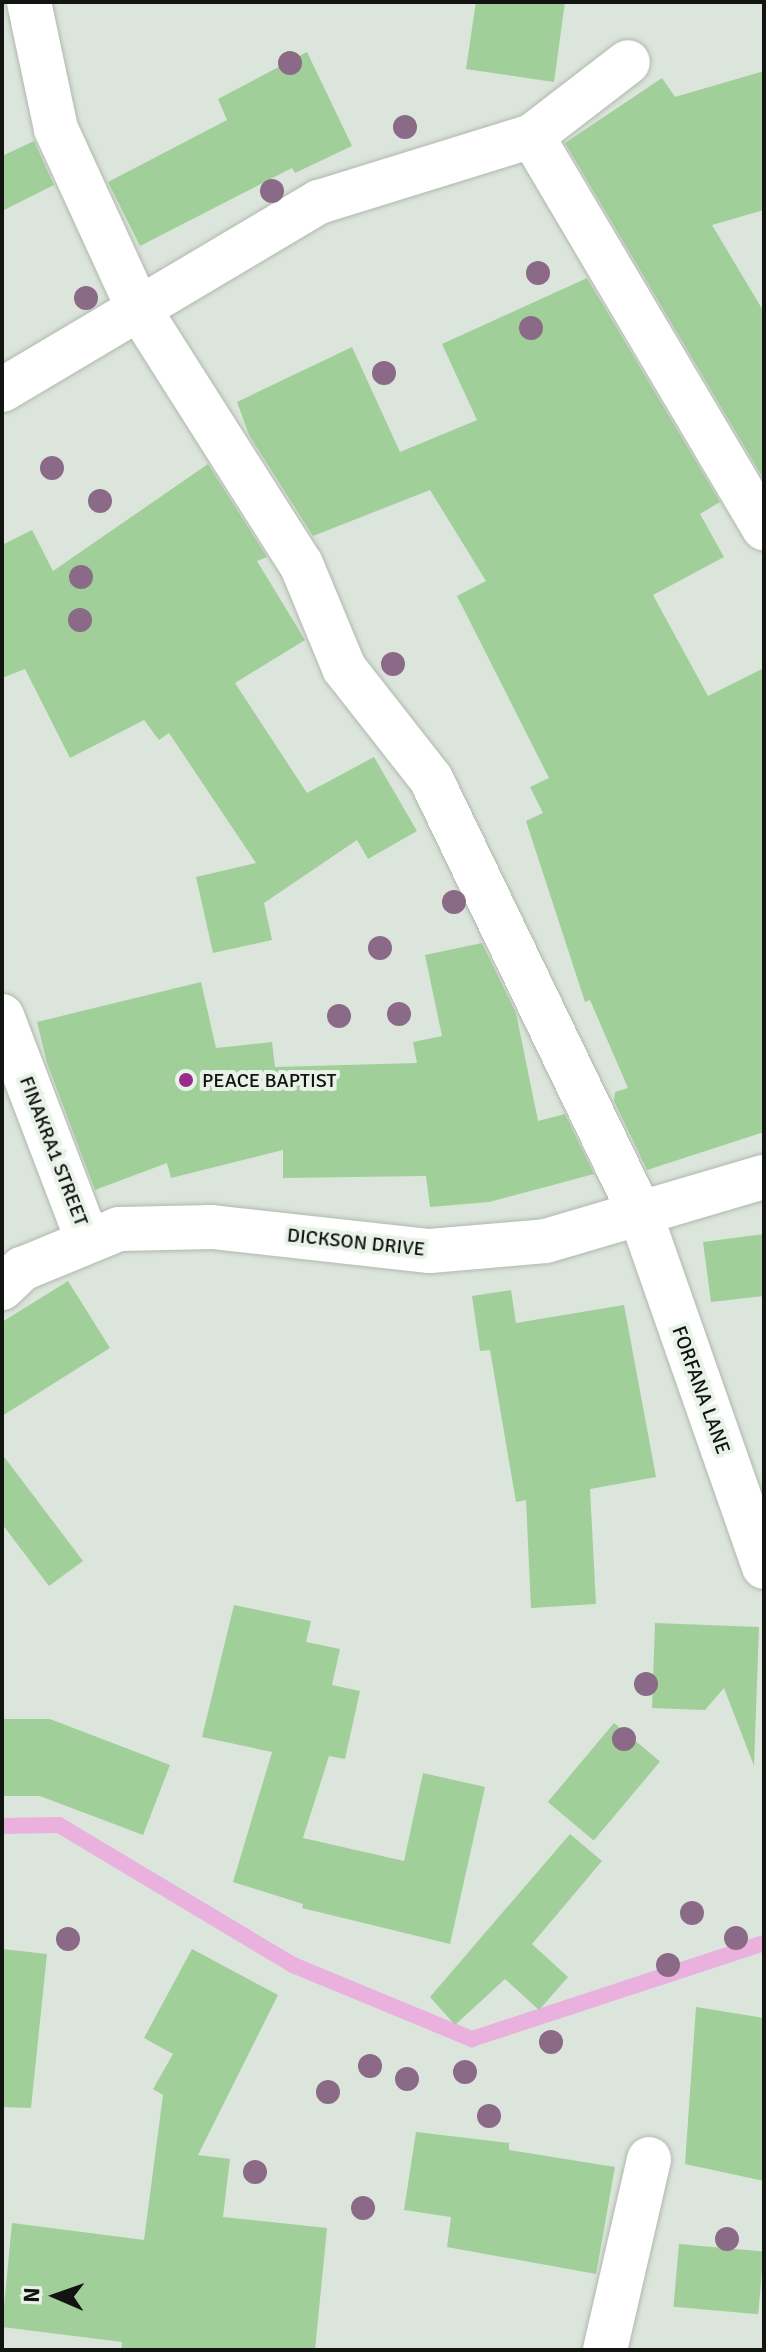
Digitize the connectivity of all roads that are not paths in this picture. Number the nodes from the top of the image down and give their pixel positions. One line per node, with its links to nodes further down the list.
1 (29, 2): 4 (street, FORFANA LANE)
2 (628, 62): 3 (street)
3 (532, 136): 4 (street); 6 (street)
4 (137, 306): 5 (street); 9 (street, FORFANA LANE)
5 (2, 390)
6 (764, 528)
7 (2, 1016): 10 (street, FINAKRA1 STREET)
8 (764, 1177): 9 (street, DICKSON DRIVE)
9 (640, 1213): 10 (street, DICKSON DRIVE); 12 (street, FORFANA LANE)
10 (88, 1241): 11 (street, DICKSON DRIVE)
11 (2, 1288)
12 (764, 1567)
13 (649, 2159): 14 (street)
14 (605, 2350)

